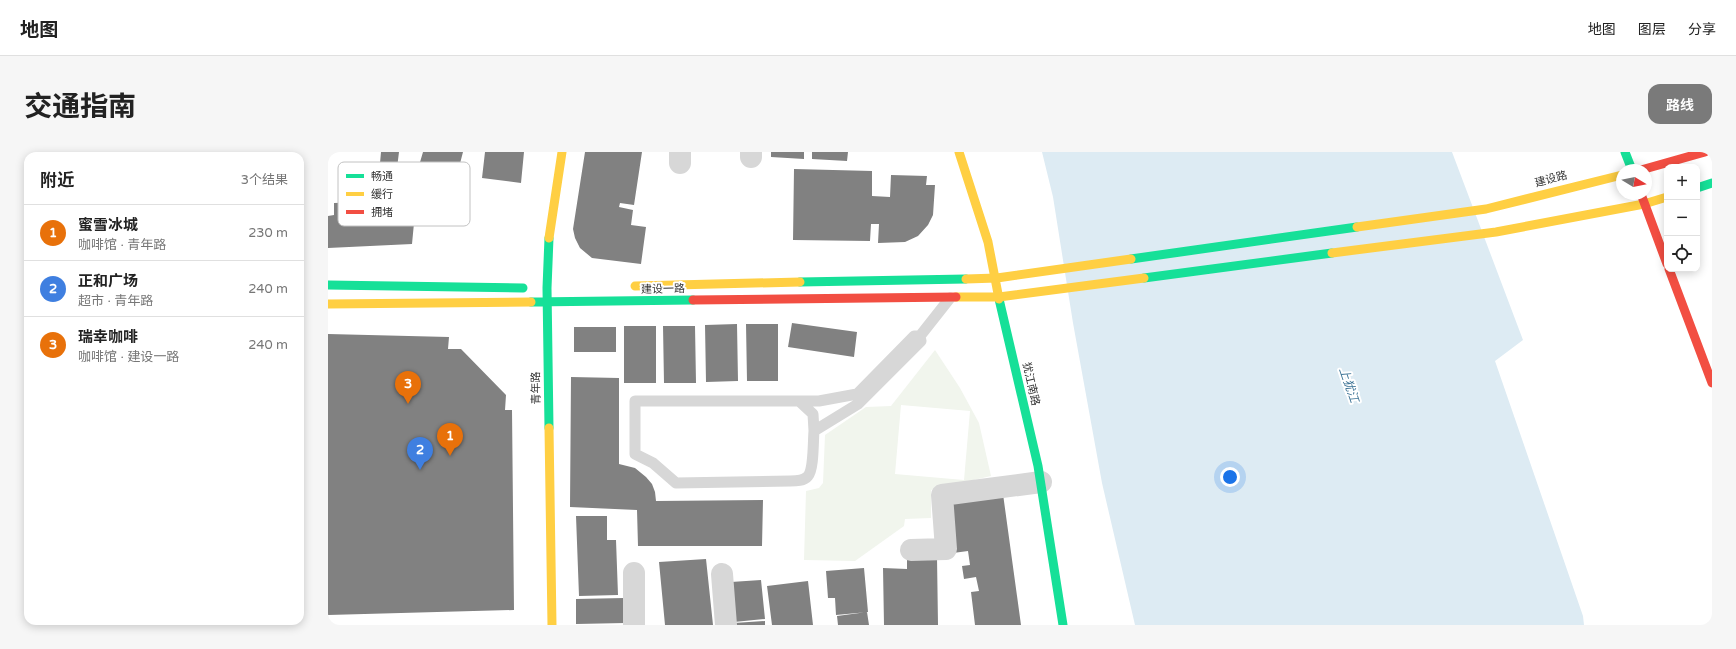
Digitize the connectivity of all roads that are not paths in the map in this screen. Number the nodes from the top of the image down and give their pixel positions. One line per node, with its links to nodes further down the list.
1 (562, 152): 18 (main road, 青年路)
2 (958, 152): 15 (main road, 犹江南路)
3 (1625, 152): 5 (main road)
4 (1705, 152): 6 (main road)
5 (1630, 164)
6 (1652, 167)
7 (1616, 176): 15 (main road, 建设路)
8 (1712, 183): 9 (main road)
9 (1700, 187)
10 (1664, 198): 12 (main road)
11 (1642, 200): 12 (main road)
12 (1644, 204): 13 (main road); 19 (main road, 建设一路)
13 (1664, 256)
14 (1670, 272): 24 (main road)
15 (997, 278): 17 (main road, 建设路); 19 (main road, 犹江南路)
16 (328, 285): 18 (main road)
17 (626, 286)
18 (543, 288): 21 (main road, 青年路)
19 (999, 297): 20 (main road, 建设一路); 27 (main road, 犹江南路)
20 (950, 298): 21 (main road, 建设一路); 23 (lane)
21 (547, 302): 22 (main road, 建设一路); 31 (main road, 青年路)
22 (328, 304)
23 (920, 336): 25 (lane); 26 (lane)
24 (1712, 383)
25 (799, 401): 26 (lane); 26 (lane)
26 (814, 431)
27 (1041, 482): 28 (street); 34 (main road, 犹江南路)
28 (910, 550)
29 (634, 572): 32 (street)
30 (722, 574): 33 (street)
31 (552, 625)
32 (634, 625)
33 (726, 625)
34 (1063, 625)

